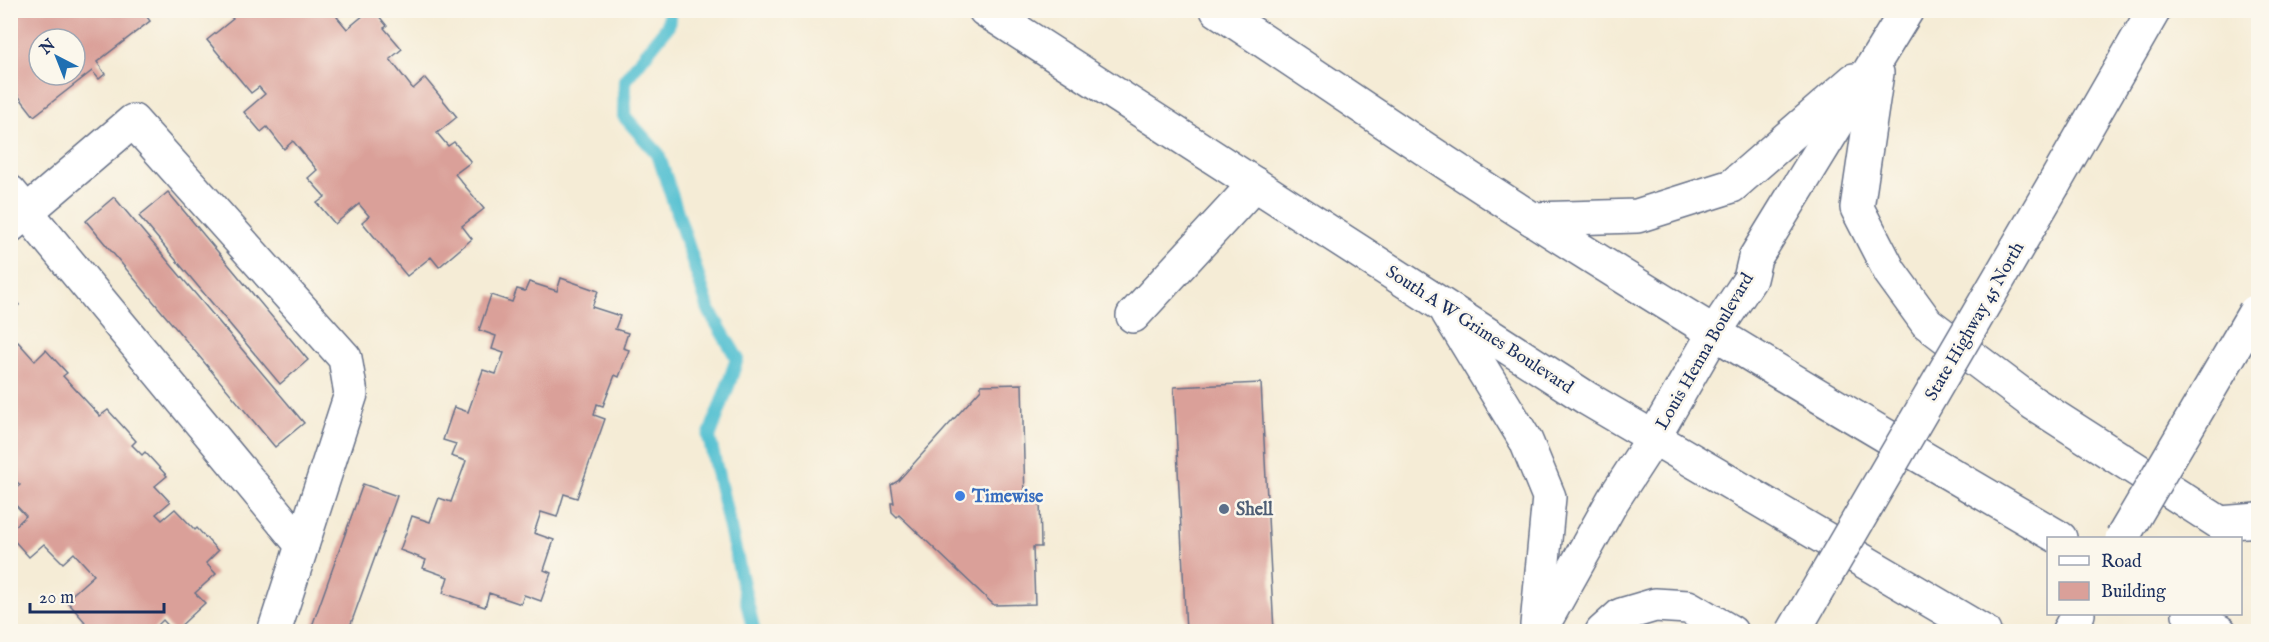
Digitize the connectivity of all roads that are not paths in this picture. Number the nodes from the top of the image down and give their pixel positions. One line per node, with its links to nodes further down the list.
1 (985, 10): 6 (main road, South A W Grimes Boulevard)
2 (1217, 10): 8 (main road)
3 (1907, 10): 5 (main road, Louis Henna Boulevard)
4 (2154, 10): 24 (main road, State Highway 45 North, bridge)
5 (1879, 60): 8 (main road); 12 (main road, Louis Henna Boulevard); 14 (main road)
6 (1255, 184): 9 (main road, South A W Grimes Boulevard); 11 (main road)
7 (16, 210): 17 (main road); 17 (main road)
8 (1532, 219): 12 (main road)
9 (1444, 306): 13 (main road, South A W Grimes Boulevard); 21 (main road)
10 (2257, 310): 16 (main road, bridge)
11 (1133, 316)
12 (1714, 333): 13 (main road, Louis Henna Boulevard); 15 (main road)
13 (1653, 437): 21 (main road, Louis Henna Boulevard); 25 (main road, South A W Grimes Boulevard)
14 (2259, 520)
15 (2058, 537)
16 (2123, 537)
17 (302, 545): 20 (main road)
18 (2077, 615): 26 (main road)
19 (2191, 615): 27 (main road)
20 (274, 632)
21 (1538, 632)
22 (1602, 632): 23 (main road)
23 (1731, 632)
24 (1793, 632)
25 (1984, 632)
26 (2068, 632)
27 (2220, 632)

